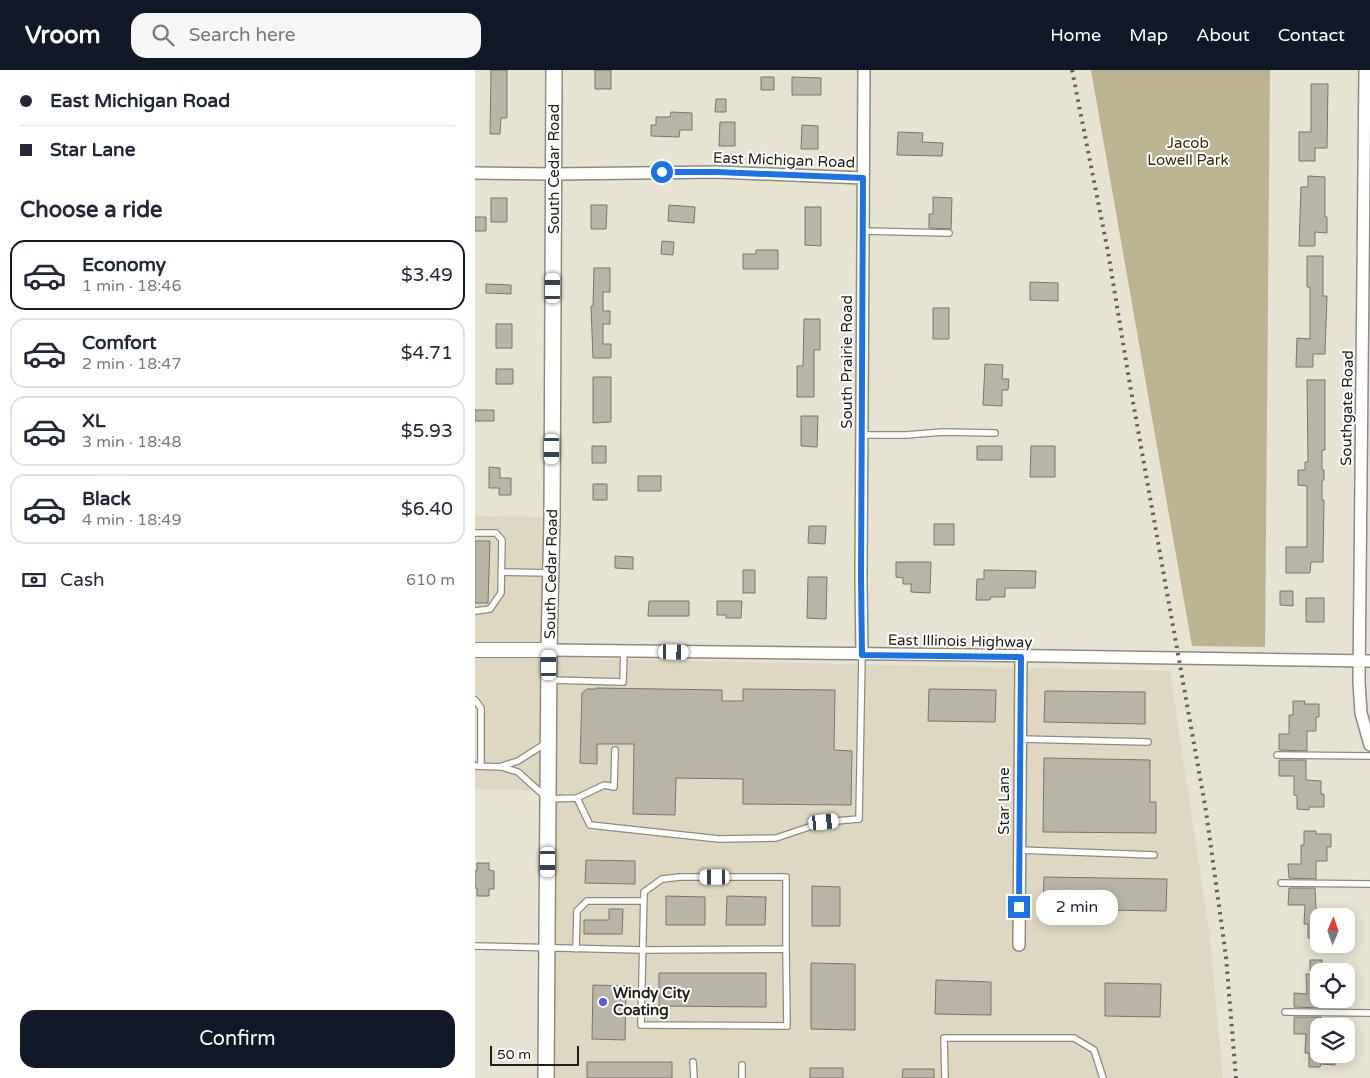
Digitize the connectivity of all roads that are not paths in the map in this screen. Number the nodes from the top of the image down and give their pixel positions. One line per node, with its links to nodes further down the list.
1 (554, 70): 5 (main road, South Cedar Road)
2 (864, 70): 6 (street, South Prairie Road)
3 (1365, 70): 9 (street, Southgate Road)
4 (475, 173): 5 (street, East Michigan Road)
5 (554, 174): 6 (street, East Michigan Road); 15 (main road, South Cedar Road)
6 (863, 178): 7 (street, South Prairie Road)
7 (863, 231): 8 (lane); 11 (street, South Prairie Road)
8 (949, 233)
9 (1367, 285): 12 (street, Southgate Road)
10 (995, 433): 11 (lane)
11 (862, 435): 20 (street, South Prairie Road)
12 (1365, 471): 22 (street, Southgate Road)
13 (475, 533): 14 (lane)
14 (502, 572): 15 (lane); 16 (lane)
15 (551, 573): 18 (main road, South Cedar Road)
16 (475, 611)
17 (475, 650): 18 (street)
18 (549, 650): 19 (street, East Illinois Highway); 23 (main road, South Cedar Road)
19 (624, 651): 20 (street, East Illinois Highway); 23 (lane)
20 (862, 655): 21 (street, East Illinois Highway); 34 (lane)
21 (1021, 657): 22 (street, East Illinois Highway); 25 (street, Star Lane)
22 (1365, 661): 28 (street, Southgate Road)
23 (549, 680): 26 (main road, South Cedar Road)
24 (475, 700): 32 (lane)
25 (1019, 739): 27 (lane); 36 (street, Star Lane)
26 (548, 742): 33 (lane); 35 (main road, South Cedar Road)
27 (1148, 742)
28 (1370, 745)
29 (615, 750): 34 (lane)
30 (1277, 755): 31 (lane)
31 (1370, 756)
32 (478, 766): 33 (lane)
33 (502, 766): 35 (lane)
34 (577, 798): 35 (lane)
35 (548, 799): 43 (main road, South Cedar Road)
36 (1019, 850): 37 (lane); 41 (street, Star Lane)
37 (1154, 855)
38 (1281, 883): 39 (lane)
39 (1370, 884)
40 (644, 901): 44 (lane); 45 (lane); 46 (lane)
41 (1019, 945)
42 (475, 946): 43 (lane)
43 (547, 948): 44 (lane); 51 (main road, South Cedar Road)
44 (576, 949): 46 (lane)
45 (786, 949): 46 (lane); 46 (lane)
46 (642, 950)
47 (1285, 1012): 48 (lane)
48 (1370, 1013)
49 (693, 1062): 52 (lane)
50 (742, 1065): 53 (lane)
51 (546, 1078)
52 (694, 1078)
53 (742, 1078)
54 (945, 1078): 55 (lane)
55 (1103, 1078)

